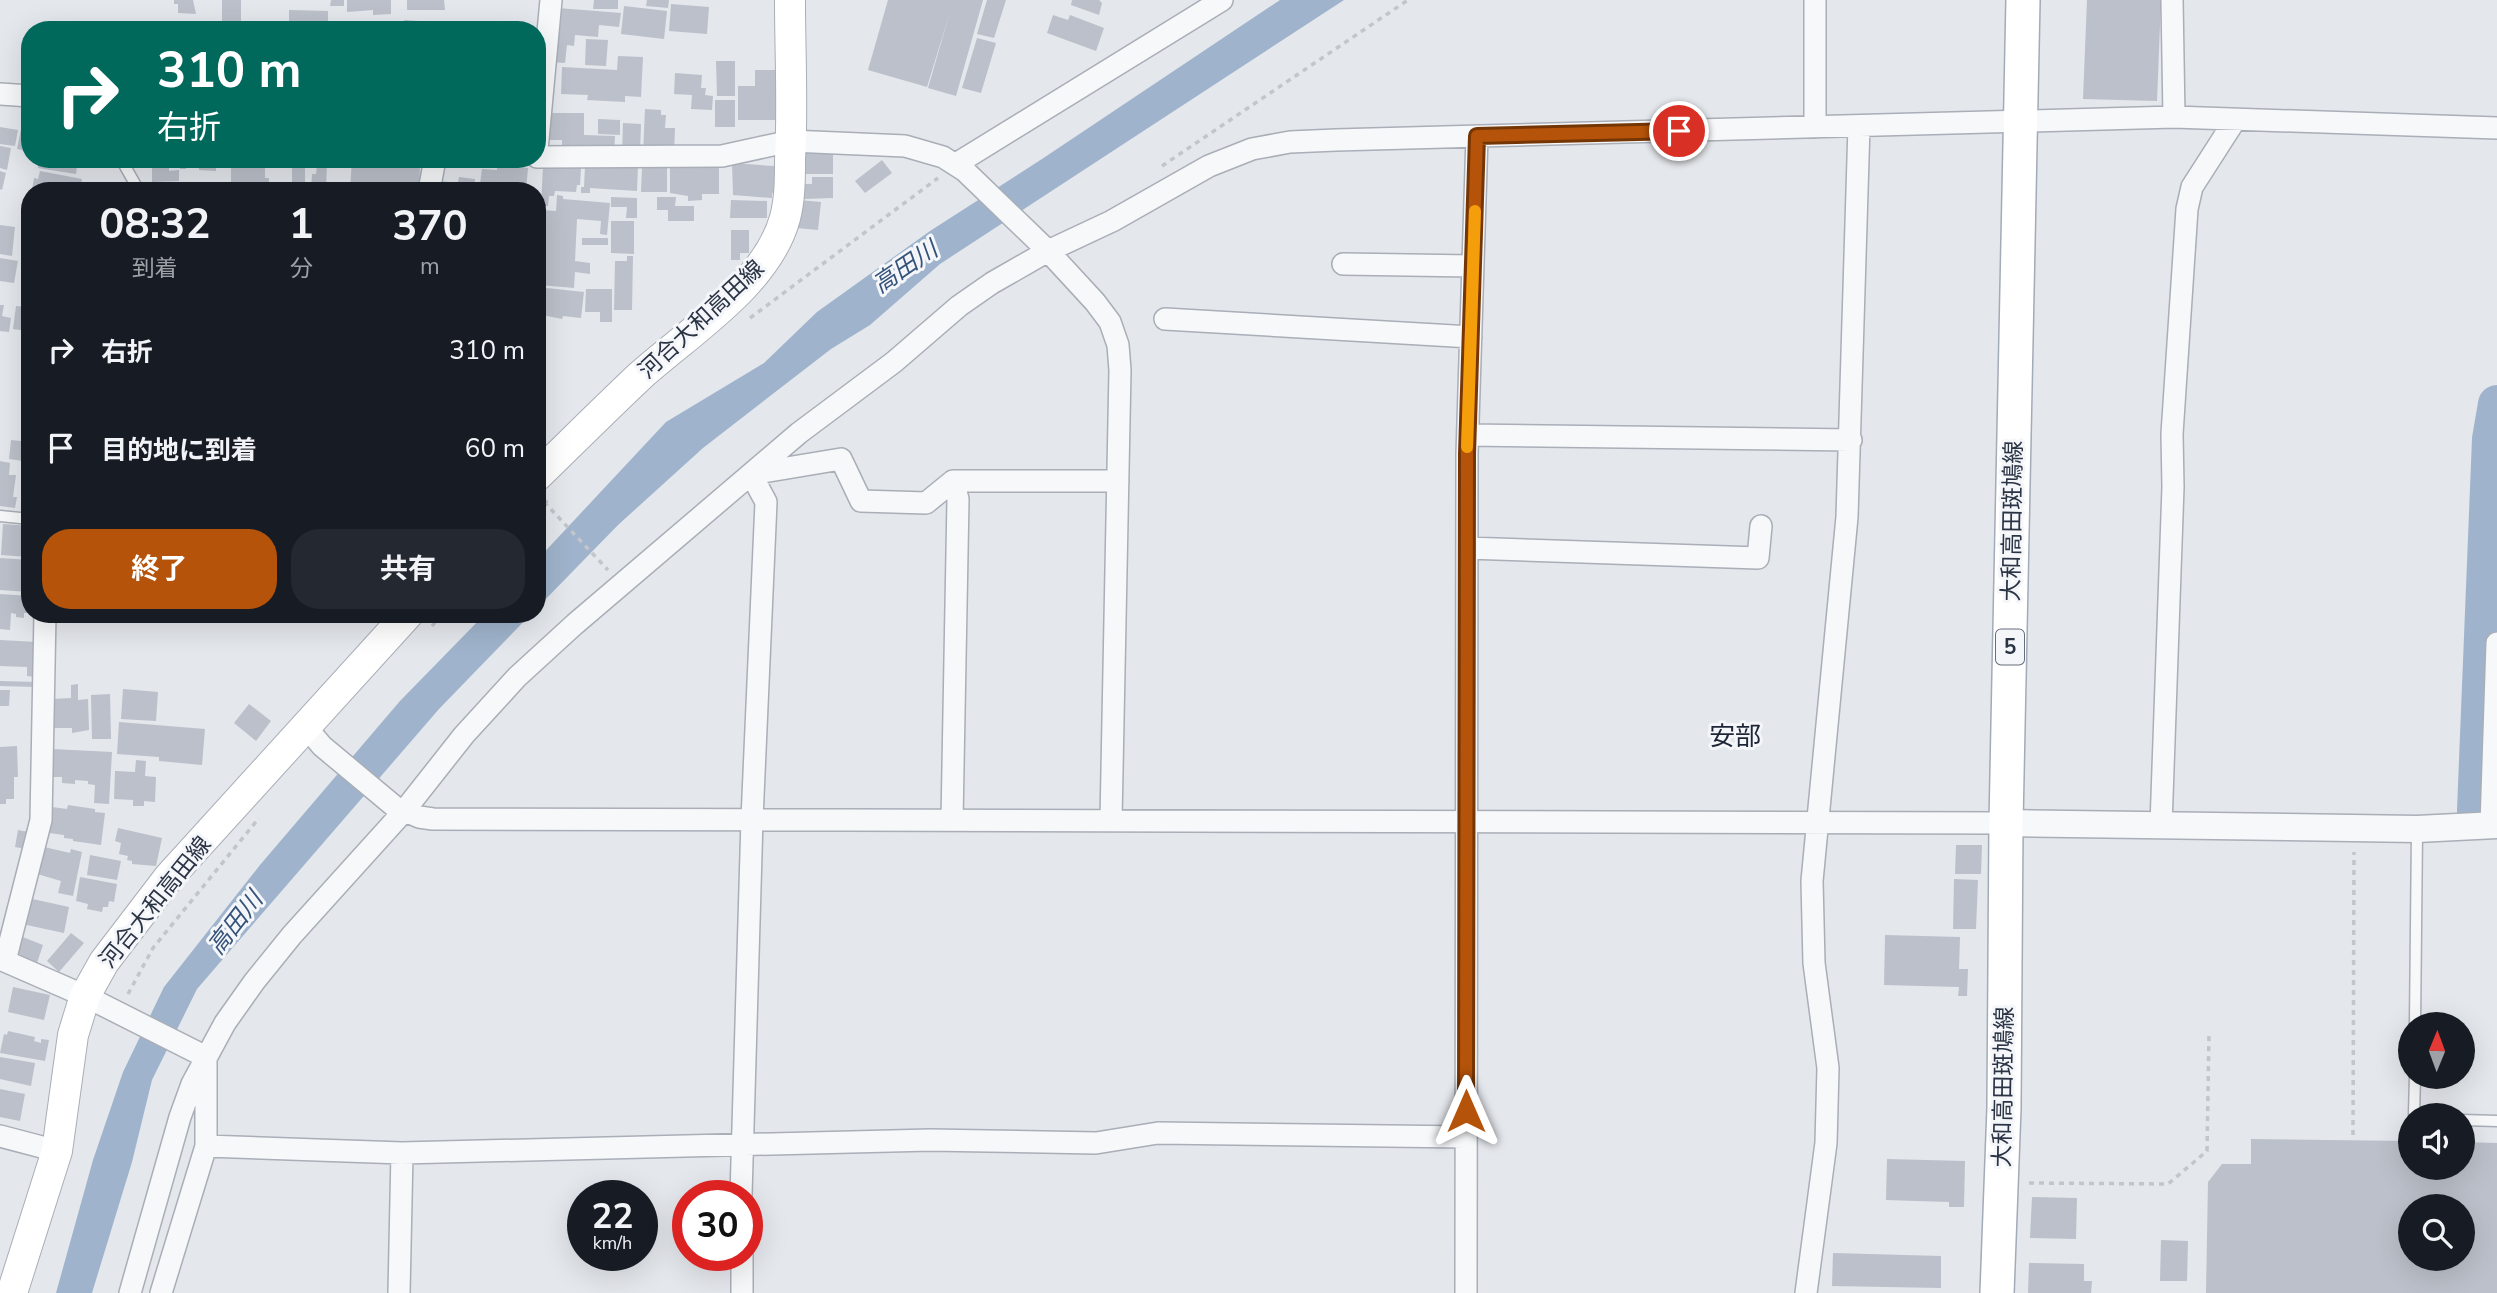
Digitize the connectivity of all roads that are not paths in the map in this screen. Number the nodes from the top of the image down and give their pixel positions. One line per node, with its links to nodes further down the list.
1 (551, 0): 7 (street)
2 (790, 0): 17 (main road, 河合大和高田線)
3 (1222, 0): 19 (street)
4 (1815, 0): 14 (street)
5 (2023, 0): 12 (main road, 大和高田斑鳩線 / 5)
6 (2172, 0): 10 (street)
7 (546, 54)
8 (0, 94): 9 (street)
9 (21, 95)
10 (2174, 117): 11 (street); 12 (street)
11 (2235, 120): 15 (street); 46 (street)
12 (2021, 122): 13 (street); 45 (main road, 大和高田斑鳩線 / 5)
13 (1859, 126): 14 (street); 26 (street)
14 (1815, 127): 16 (street)
15 (2497, 128)
16 (1477, 136): 20 (street); 22 (street)
17 (791, 141): 18 (street); 19 (street); 30 (main road, 河合大和高田線)
18 (546, 157)
19 (961, 168): 20 (street)
20 (1044, 247): 27 (street); 29 (street)
21 (1343, 264): 22 (street)
22 (1473, 266): 24 (street)
23 (1165, 319): 24 (street)
24 (1471, 337): 25 (street)
25 (1468, 435): 26 (street); 34 (street)
26 (1850, 440): 44 (street)
27 (751, 474): 28 (street); 39 (street); 40 (street)
28 (953, 481): 29 (street); 41 (street)
29 (1118, 481): 42 (street)
30 (546, 486)
31 (0, 516): 32 (lane)
32 (21, 518)
33 (1761, 526): 34 (street)
34 (1467, 548): 43 (street)
35 (45, 623): 49 (street)
36 (416, 624): 38 (main road, 河合大和高田線)
37 (2497, 643): 47 (street)
38 (314, 736): 39 (street); 50 (main road, 河合大和高田線)
39 (399, 808): 40 (street); 52 (street)
40 (752, 819): 41 (street); 57 (street)
41 (952, 820): 42 (street)
42 (1111, 820): 43 (street)
43 (1465, 821): 44 (street); 56 (street)
44 (1816, 822): 45 (street); 69 (street)
45 (2006, 823): 46 (street); 70 (main road, 大和高田斑鳩線 / 5)
46 (2161, 825): 48 (street)
47 (2494, 825): 48 (street)
48 (2417, 829): 51 (lane)
49 (3, 960): 50 (street)
50 (85, 996): 52 (street); 59 (main road, 河合大和高田線)
51 (2416, 1012)
52 (202, 1055): 58 (street); 64 (street)
53 (2475, 1120): 54 (lane)
54 (2497, 1121)
55 (0, 1136): 59 (street)
56 (1466, 1138): 57 (street); 68 (street)
57 (741, 1145): 60 (street); 61 (street)
58 (206, 1146): 60 (street); 65 (street)
59 (57, 1151): 63 (main road, 河合大和高田線)
60 (402, 1153): 66 (street)
61 (741, 1180)
62 (742, 1271): 67 (street)
63 (12, 1293)
64 (131, 1293)
65 (161, 1293)
66 (399, 1293)
67 (742, 1293)
68 (1466, 1293)
69 (1806, 1293)
70 (1997, 1293)

